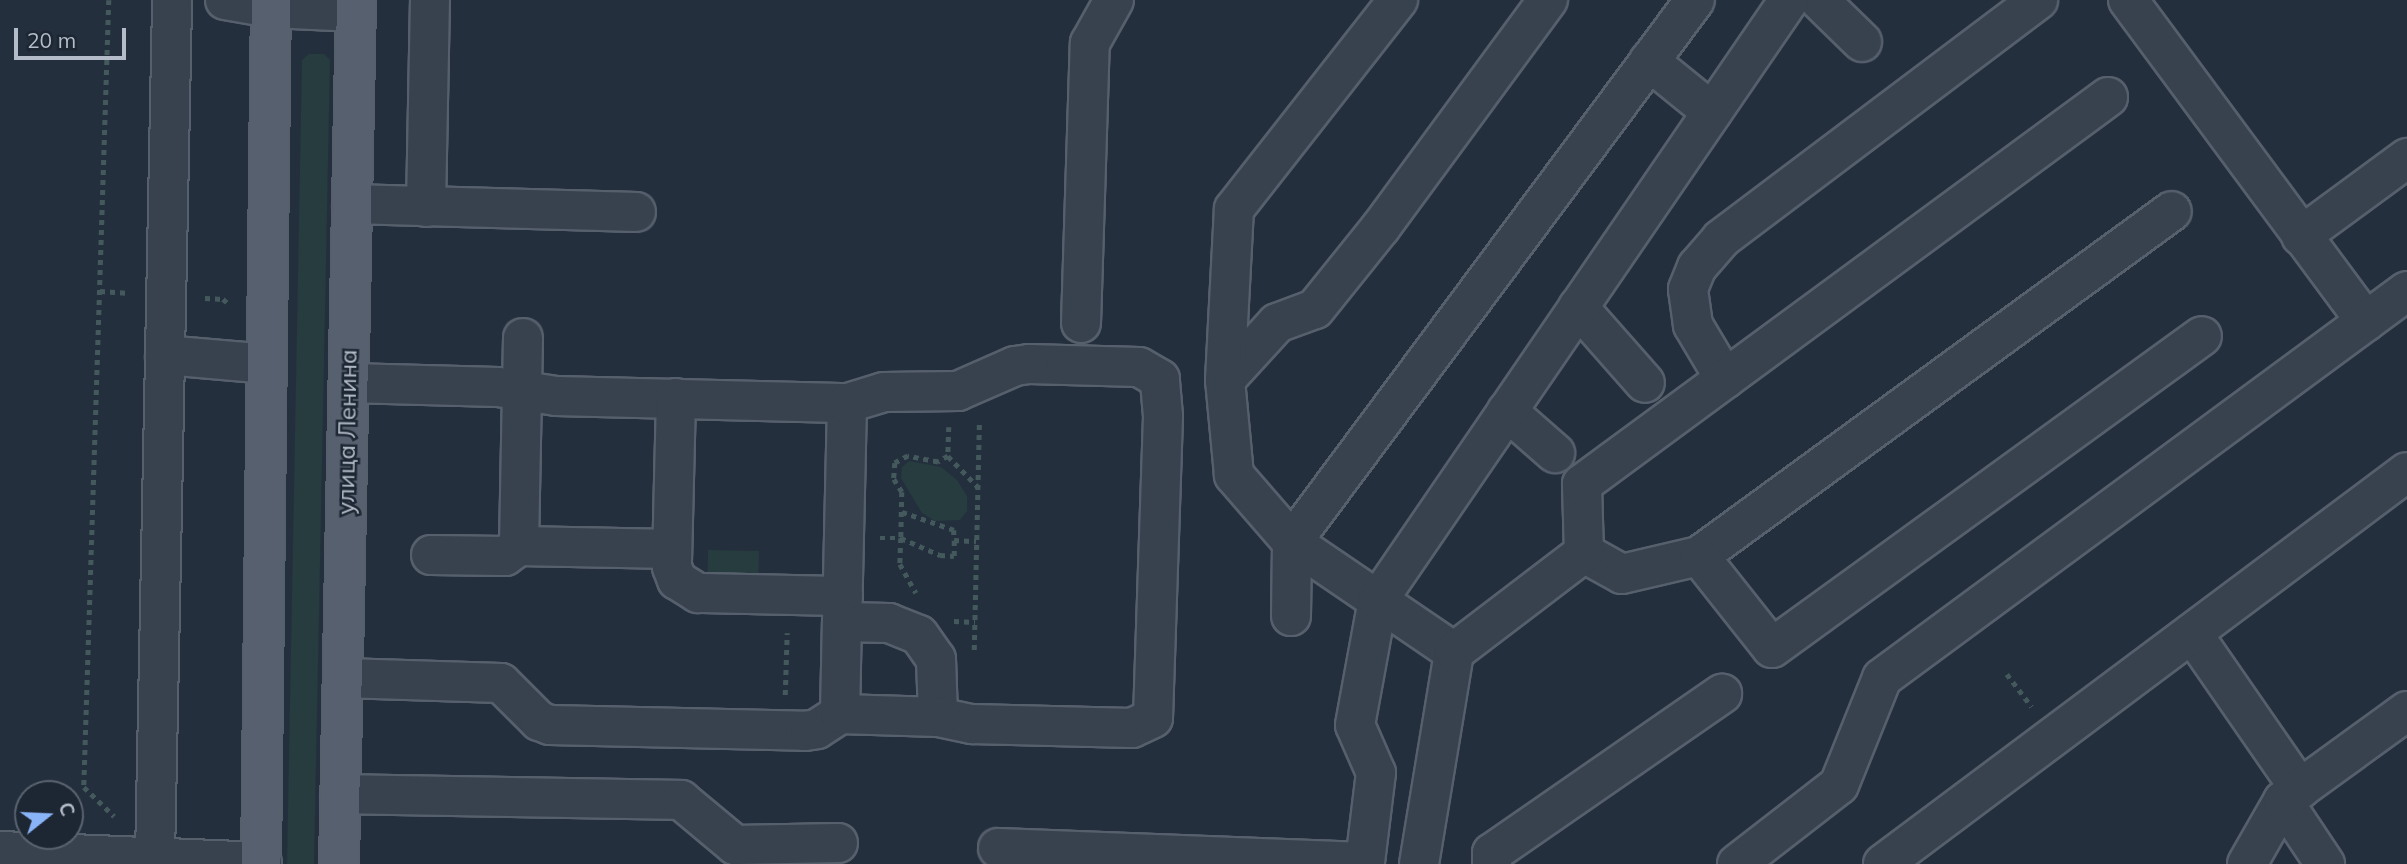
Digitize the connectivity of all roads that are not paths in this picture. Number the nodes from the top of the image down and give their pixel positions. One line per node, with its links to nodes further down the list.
1 (172, 0): 30 (street)
2 (225, 0): 12 (street)
3 (430, 0): 20 (street)
4 (1114, 0): 27 (street)
5 (1398, 0): 33 (street)
6 (1548, 0): 33 (street)
7 (1695, 0): 15 (street)
8 (1788, 0): 17 (street)
9 (1819, 0): 14 (street)
10 (2038, 0): 32 (street)
11 (2128, 0): 23 (street)
12 (271, 4): 13 (street); 31 (main road)
13 (356, 6): 19 (main road, улица Ленина)
14 (1862, 42)
15 (1650, 61): 17 (street); 42 (street)
16 (2108, 97): 32 (street)
17 (1712, 112): 25 (street)
18 (2407, 158): 23 (street)
19 (352, 204): 20 (street); 34 (main road, улица Ленина)
20 (426, 207): 22 (street)
21 (2172, 211): 47 (street)
22 (636, 212)
23 (2301, 236): 26 (street)
24 (2407, 291): 26 (street)
25 (1578, 307): 35 (street); 39 (street)
26 (2366, 322): 65 (street)
27 (1081, 323)
28 (2202, 336): 47 (street)
29 (523, 338): 36 (street)
30 (165, 355): 31 (street); 64 (street)
31 (267, 364): 66 (main road)
32 (1725, 379): 45 (street)
33 (1225, 380): 42 (street)
34 (349, 383): 36 (street); 53 (main road, улица Ленина)
35 (1645, 383)
36 (522, 391): 37 (street); 43 (street)
37 (676, 398): 38 (street); 44 (street)
38 (847, 403): 49 (street); 57 (street)
39 (1507, 411): 40 (street); 48 (street)
40 (1555, 453)
41 (2407, 472): 51 (street)
42 (1292, 542): 48 (street); 50 (street)
43 (519, 546): 44 (street); 46 (street)
44 (672, 549): 49 (street)
45 (1584, 553): 47 (street); 52 (street)
46 (431, 555)
47 (1699, 556)
48 (1378, 600): 52 (street); 61 (street)
49 (842, 609): 56 (street); 57 (street)
50 (1292, 616)
51 (2192, 634): 59 (street); 70 (street)
52 (1454, 652): 68 (street)
53 (343, 678): 56 (street); 58 (main road, улица Ленина)
54 (1722, 694): 69 (street)
55 (2407, 711): 59 (street)
56 (840, 714): 57 (street)
57 (938, 717)
58 (340, 794): 60 (street); 67 (main road, улица Ленина)
59 (2292, 795): 71 (street); 72 (street)
60 (838, 843)
61 (998, 848)
62 (0, 851): 63 (street)
63 (49, 858): 64 (street)
64 (155, 858): 66 (street)
65 (1754, 859)
66 (261, 863)
67 (339, 864)
68 (1419, 864)
69 (1492, 864)
70 (1883, 864)
71 (2247, 864)
72 (2325, 864)

